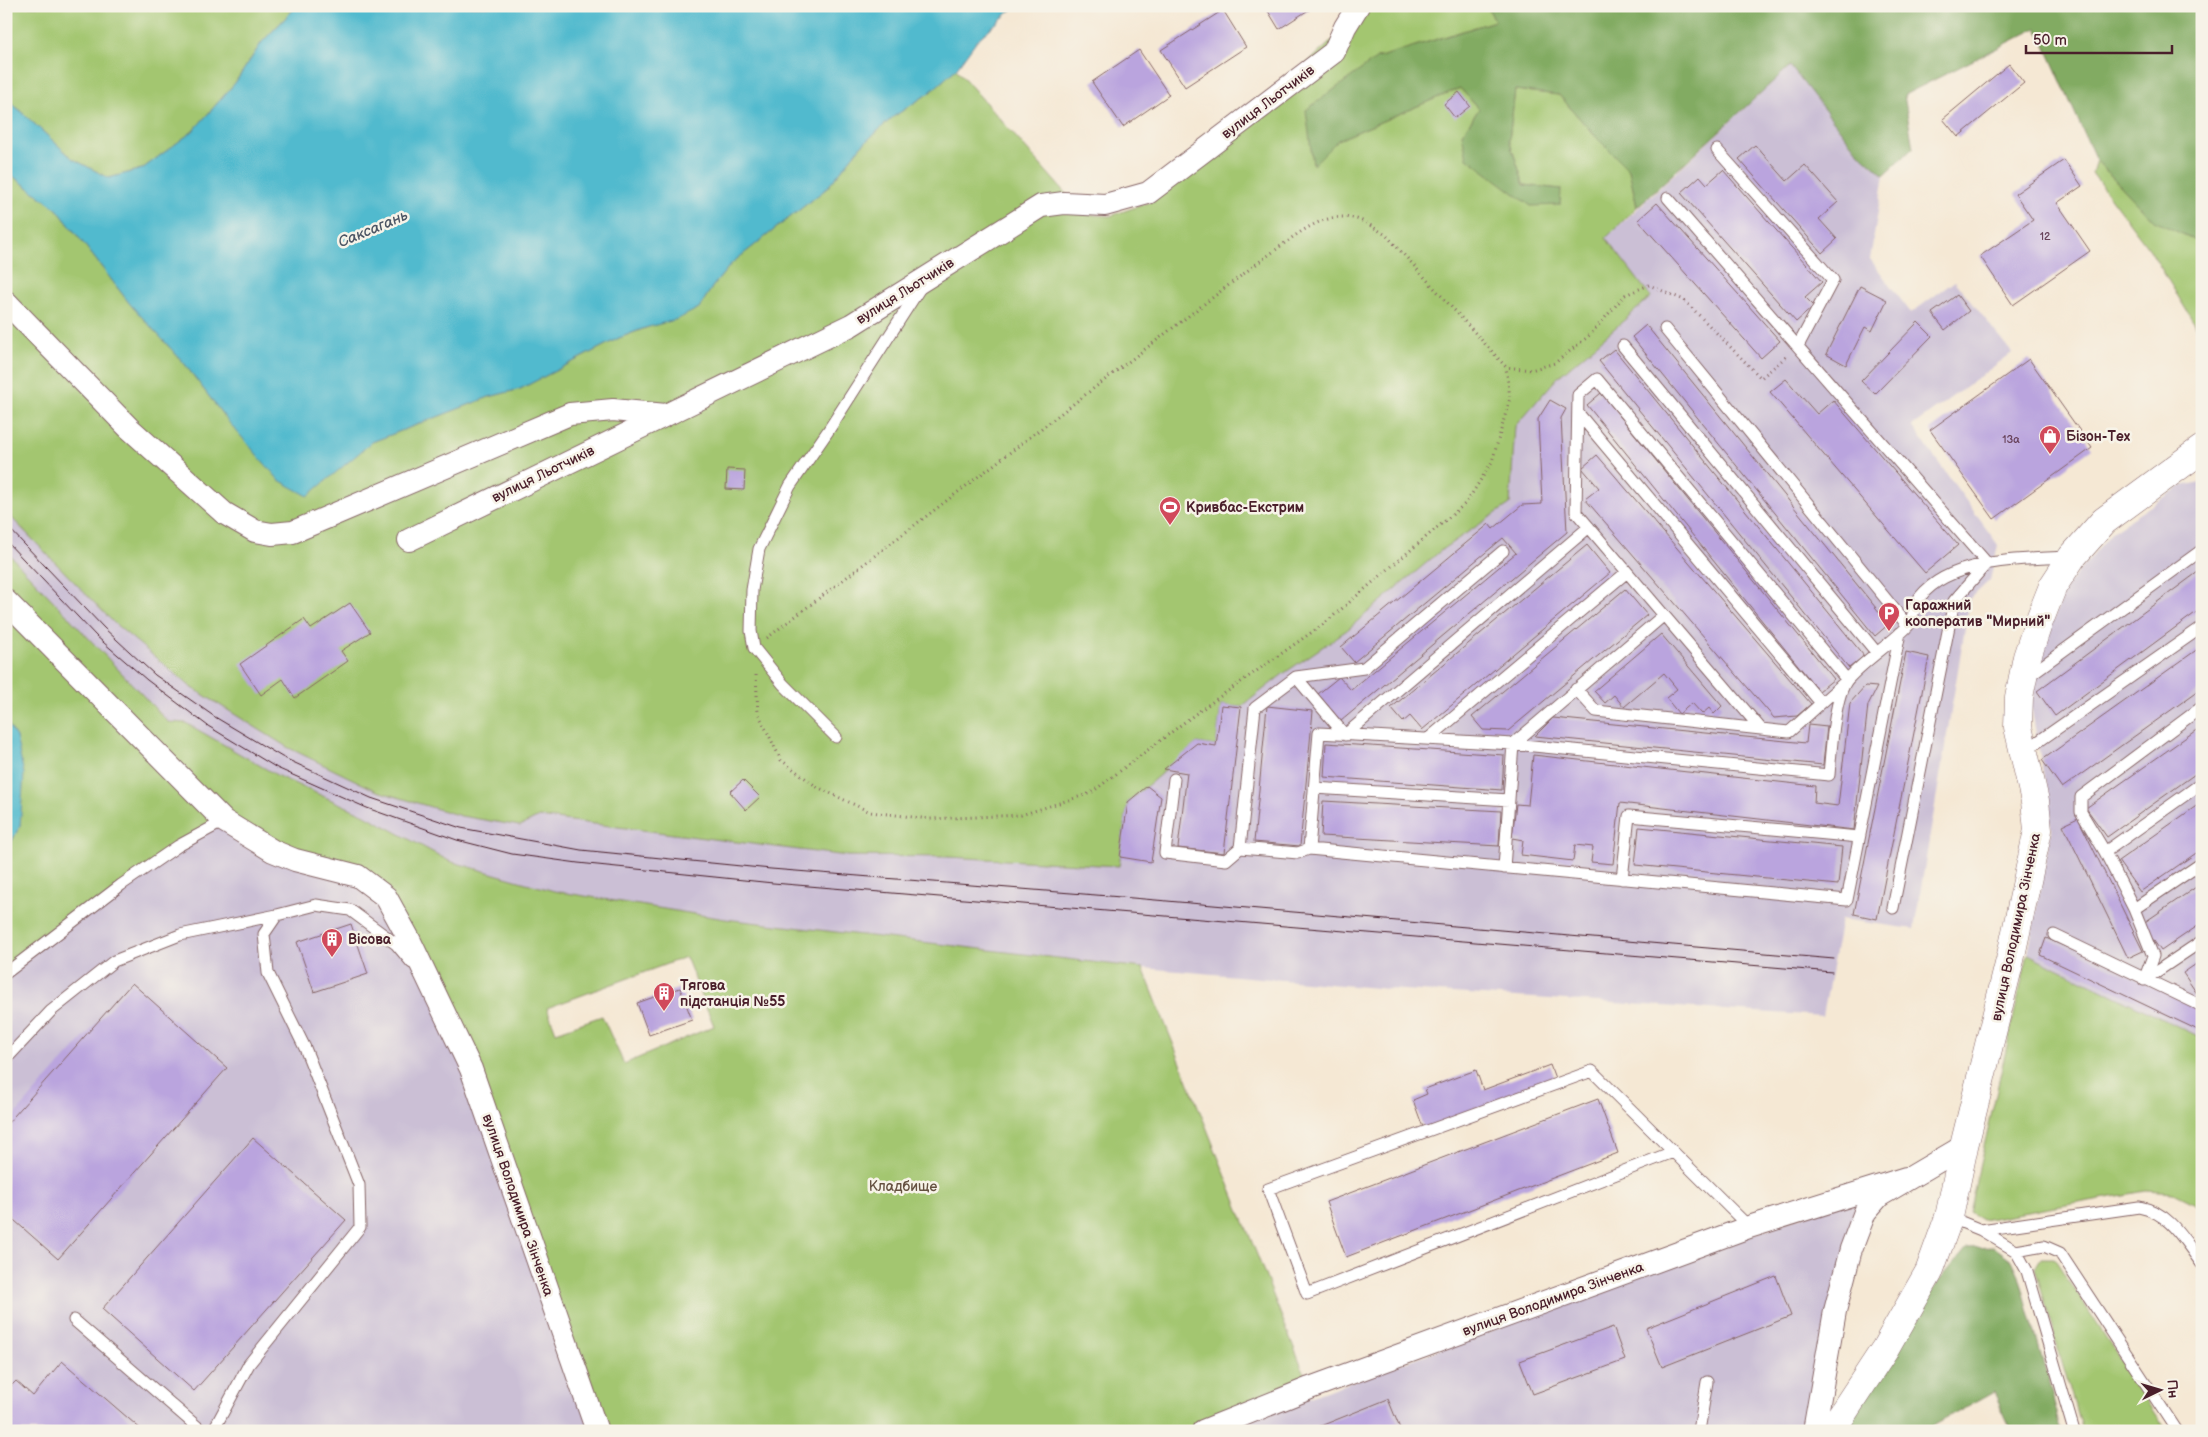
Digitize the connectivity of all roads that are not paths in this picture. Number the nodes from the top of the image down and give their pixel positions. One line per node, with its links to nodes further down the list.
1 (1358, 6): 4 (street, вулиця Льотчиків)
2 (1717, 150): 8 (lane)
3 (1668, 198): 8 (lane)
4 (926, 278): 10 (street, вулиця Льотчиків); 32 (lane)
5 (6, 302): 10 (street)
6 (1666, 329): 22 (lane)
7 (1623, 346): 23 (lane)
8 (1798, 346): 17 (lane)
9 (1578, 413): 12 (lane); 26 (lane); 28 (lane)
10 (666, 414): 13 (street, вулиця Льотчиків)
11 (2202, 449): 16 (main road, вулиця Володимира Зінченка)
12 (1589, 527): 18 (lane); 31 (lane)
13 (409, 540)
14 (2202, 550): 25 (lane)
15 (1503, 551): 24 (lane)
16 (2072, 557): 17 (lane); 25 (main road, вулиця Володимира Зінченка)
17 (1987, 563): 22 (lane); 48 (lane)
18 (1628, 572): 20 (lane); 33 (lane)
19 (6, 601): 40 (street, вулиця Володимира Зінченка)
20 (1664, 615): 27 (lane); 30 (lane)
21 (2202, 627): 35 (lane)
22 (1904, 630): 23 (lane); 41 (lane)
23 (1877, 654): 26 (lane)
24 (1296, 678): 31 (lane); 42 (lane)
25 (2023, 679): 35 (main road, вулиця Володимира Зінченка)
26 (1847, 680): 28 (lane); 34 (lane)
27 (1576, 689): 30 (lane); 34 (lane)
28 (1821, 703): 30 (lane)
29 (2202, 707): 44 (lane)
30 (1761, 729)
31 (1345, 734): 33 (lane); 38 (lane)
32 (836, 737)
33 (1428, 739): 34 (lane)
34 (1513, 744): 39 (lane)
35 (2025, 751): 58 (main road, вулиця Володимира Зінченка)
36 (1174, 779): 42 (lane)
37 (2202, 783): 44 (lane)
38 (1314, 788): 39 (lane); 43 (lane)
39 (1509, 800): 46 (lane)
40 (224, 821): 53 (lane); 55 (street, вулиця Володимира Зінченка)
41 (1860, 837): 47 (lane); 47 (lane)
42 (1240, 848): 43 (lane)
43 (1309, 849): 46 (lane)
44 (2105, 852): 49 (lane)
45 (2202, 863): 49 (lane)
46 (1504, 868): 47 (lane)
47 (1622, 879)
48 (1893, 908)
49 (2134, 909): 54 (lane)
50 (277, 915): 55 (lane); 57 (lane); 69 (lane)
51 (2054, 935): 54 (lane)
52 (2202, 941): 54 (lane)
53 (6, 973)
54 (2144, 980): 56 (lane)
55 (430, 983): 70 (street, вулиця Володимира Зінченка)
56 (2202, 1006)
57 (6, 1059)
58 (1964, 1146): 60 (street, вулиця Володимира Зінченка); 61 (main road, вулиця Володимира Зінченка)
59 (1673, 1152): 59 (lane); 62 (lane)
60 (1906, 1178): 62 (street, вулиця Володимира Зінченка); 73 (street, вулиця Володимира Зінченка)
61 (1949, 1217): 63 (lane); 74 (main road, вулиця Володимира Зінченка)
62 (1749, 1227): 71 (street, вулиця Володимира Зінченка)
63 (1981, 1230): 64 (lane); 65 (lane)
64 (2016, 1251): 75 (lane); 76 (lane)
65 (2202, 1264)
66 (74, 1320): 68 (lane)
67 (1706, 1382): 72 (lane)
68 (202, 1431)
69 (213, 1431)
70 (597, 1431)
71 (1203, 1431)
72 (1699, 1431)
73 (1814, 1431)
74 (1832, 1431)
75 (2074, 1431)
76 (2177, 1431)

